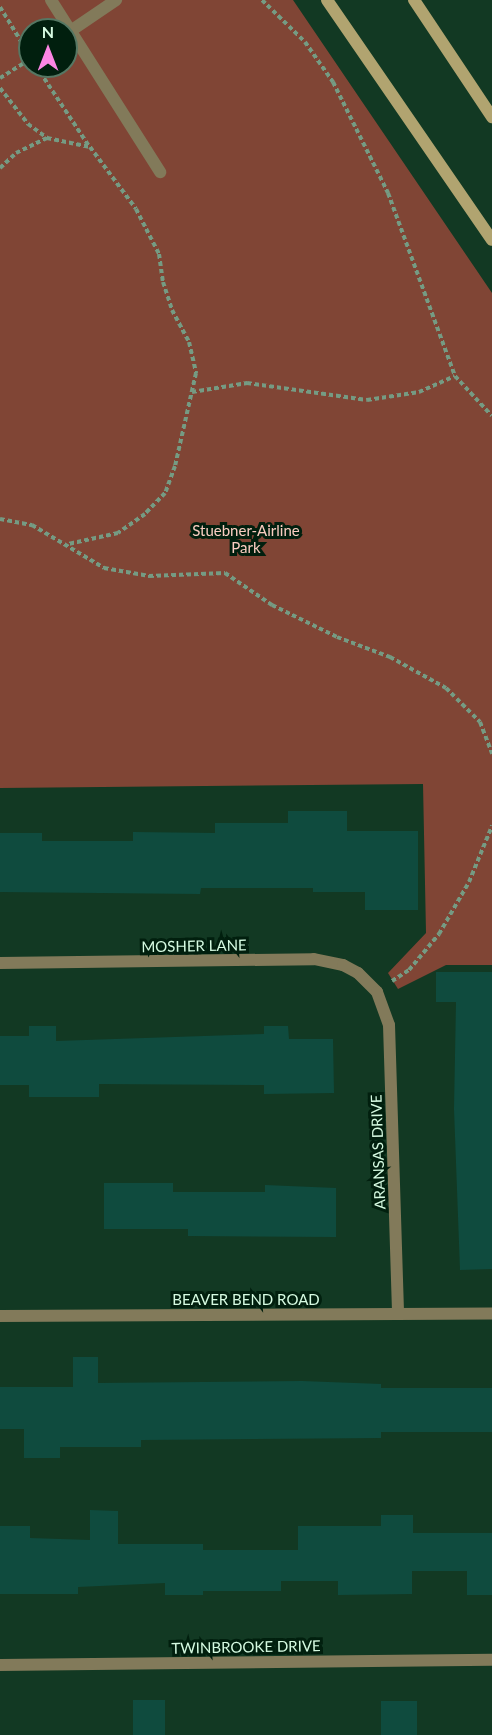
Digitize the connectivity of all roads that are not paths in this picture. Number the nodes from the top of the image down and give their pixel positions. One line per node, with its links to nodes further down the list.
1 (51, 0): 5 (street)
2 (116, 0): 6 (street)
3 (327, 0): 10 (main road)
4 (414, 0): 8 (main road)
5 (61, 18)
6 (78, 26)
7 (78, 46): 9 (street)
8 (492, 117)
9 (160, 172)
10 (492, 240)
11 (0, 963): 12 (street, MOSHER LANE)
12 (377, 992): 14 (street, ARANSAS DRIVE)
13 (492, 1313): 14 (street, BEAVER BEND ROAD)
14 (398, 1314): 15 (street, BEAVER BEND ROAD)
15 (0, 1316)
16 (492, 1660): 17 (street, TWINBROOKE DRIVE)
17 (0, 1665)

